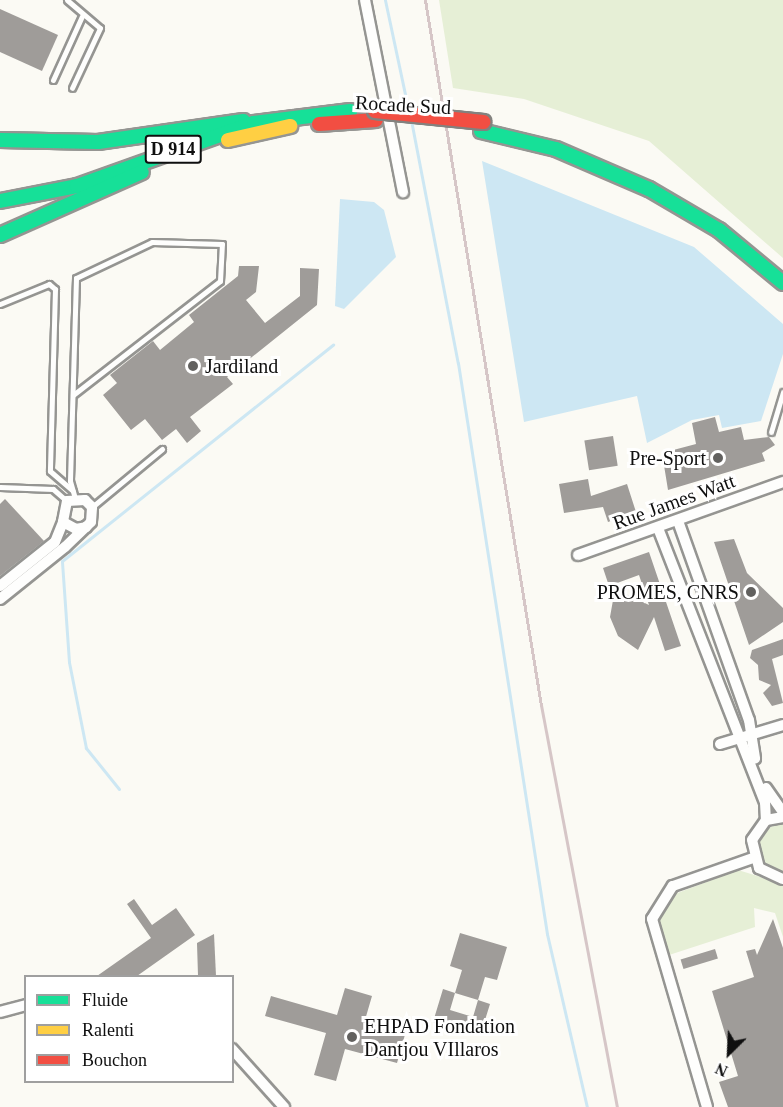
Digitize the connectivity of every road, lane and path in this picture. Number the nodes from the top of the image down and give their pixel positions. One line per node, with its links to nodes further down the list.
1 (67, 0): 3 (lane)
2 (365, 0): 11 (street)
3 (82, 16): 4 (lane); 5 (lane)
4 (53, 80)
5 (72, 88)
6 (350, 111): 7 (main road, Rocade Sud / D 914); 9 (main road, Rocade Sud / D 914); 12 (main road, D 914)
7 (376, 116): 8 (main road, Rocade Sud / D 914, bridge); 10 (main road, Rocade Sud / D 914)
8 (482, 127): 15 (main road, Rocade Sud / D 914); 16 (main road, Rocade Sud / D 914)
9 (0, 140)
10 (120, 181): 13 (main road, D 914); 14 (main road, Rocade Sud / D 914)
11 (403, 192)
12 (0, 201)
13 (0, 212)
14 (0, 235)
15 (783, 273)
16 (783, 283)
17 (0, 304): 24 (lane)
18 (783, 392): 20 (lane)
19 (73, 395): 19 (lane); 24 (lane)
20 (771, 432)
21 (162, 449): 25 (lane)
22 (783, 482): 26 (street, Rue James Watt)
23 (0, 487): 24 (lane)
24 (72, 496): 25 (street); 27 (street)
25 (92, 507): 28 (street)
26 (678, 520): 29 (street, Rue James Watt); 34 (street)
27 (63, 522): 28 (street); 31 (street)
28 (86, 527): 32 (street)
29 (658, 528): 30 (street, Rue James Watt); 35 (street)
30 (578, 555)
31 (0, 586)
32 (0, 599)
33 (783, 725): 34 (street)
34 (750, 735): 35 (street); 37 (street)
35 (737, 737): 36 (street); 39 (street)
36 (720, 744)
37 (783, 812)
38 (783, 817): 39 (street)
39 (766, 820): 40 (street)
40 (753, 858): 41 (street); 46 (street)
41 (783, 879)
42 (24, 1006): 43 (street)
43 (0, 1012)
44 (234, 1051): 45 (street)
45 (285, 1107)
46 (707, 1107)

